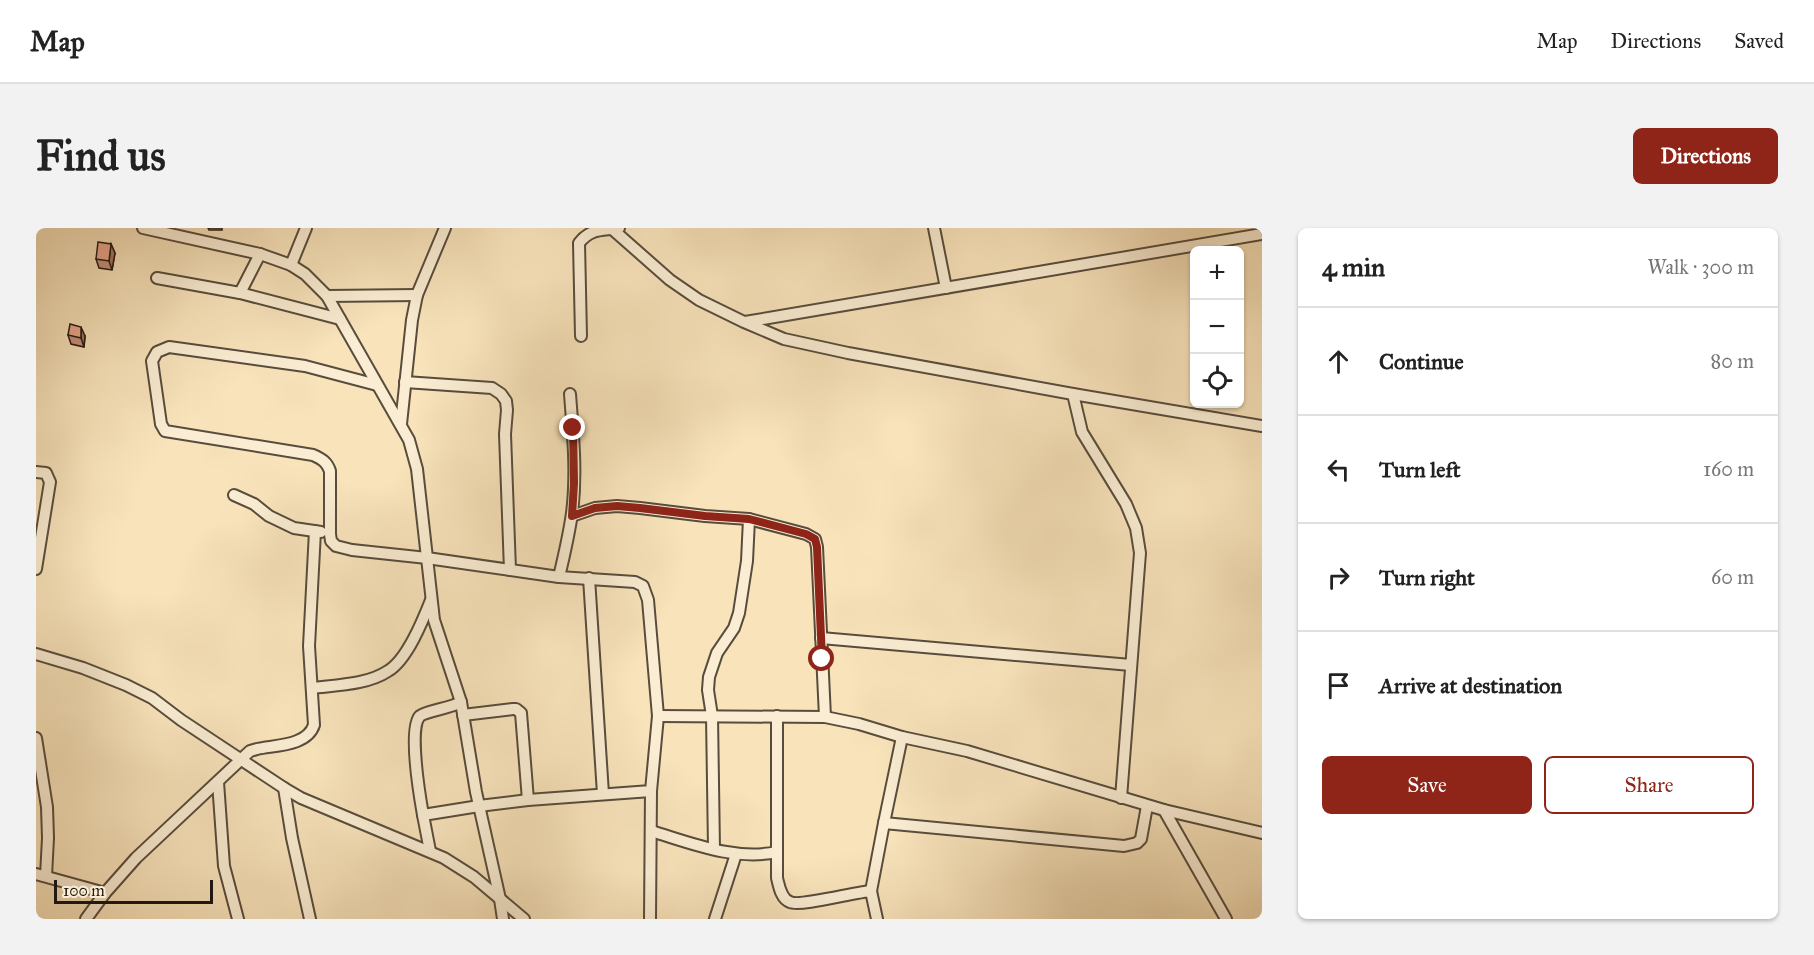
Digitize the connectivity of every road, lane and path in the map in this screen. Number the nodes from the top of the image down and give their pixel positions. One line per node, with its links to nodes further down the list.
1 (143, 228): 6 (street)
2 (306, 228): 9 (street)
3 (445, 228): 13 (street)
4 (614, 228): 16 (street); 17 (street)
5 (934, 228): 11 (street)
6 (168, 231): 8 (street)
7 (1262, 234): 11 (street)
8 (260, 254): 9 (street); 12 (street)
9 (291, 266): 14 (street)
10 (157, 278): 12 (street)
11 (946, 288): 16 (street)
12 (240, 293): 15 (street)
13 (417, 295): 14 (street); 18 (street)
14 (327, 296): 15 (street)
15 (340, 319): 19 (street)
16 (744, 322): 21 (street)
17 (581, 336)
18 (405, 382): 22 (street); 32 (street)
19 (377, 385): 22 (street); 29 (street)
20 (570, 394): 26 (street)
21 (1072, 394): 23 (street); 38 (street)
22 (401, 424): 30 (street)
23 (1262, 426)
24 (36, 472): 31 (street)
25 (234, 495): 28 (street)
26 (572, 516): 27 (street); 33 (street)
27 (749, 519): 36 (street); 43 (street)
28 (315, 531): 29 (street); 39 (street)
29 (330, 534): 30 (street)
30 (427, 558): 32 (street); 35 (street)
31 (36, 570)
32 (510, 570): 33 (street)
33 (559, 577): 34 (street)
34 (589, 578): 42 (street); 52 (street)
35 (431, 600): 39 (street); 40 (street)
36 (821, 638): 38 (street); 45 (street)
37 (36, 654): 48 (street)
38 (1131, 665): 53 (street)
39 (312, 688): 48 (street)
40 (461, 702): 41 (street); 58 (street)
41 (463, 715): 54 (street); 55 (street)
42 (658, 716): 43 (street); 51 (street)
43 (712, 716): 44 (street); 62 (street)
44 (777, 716): 45 (street); 64 (street)
45 (825, 717): 46 (street)
46 (902, 736): 53 (street); 59 (street)
47 (36, 738): 66 (street)
48 (242, 760): 49 (street); 50 (street)
49 (218, 782): 68 (street); 71 (street)
50 (284, 788): 63 (street); 72 (street)
51 (651, 791): 52 (street); 61 (street)
52 (603, 794): 54 (street)
53 (1121, 798): 56 (street)
54 (528, 800): 55 (street)
55 (479, 806): 58 (street); 69 (street)
56 (1147, 806): 57 (street); 59 (street)
57 (1164, 810): 60 (street); 78 (street)
58 (423, 815): 63 (street)
59 (884, 823): 67 (street)
60 (1262, 829)
61 (651, 831): 62 (street); 75 (street)
62 (714, 849): 65 (street)
63 (430, 851): 69 (street)
64 (777, 852): 65 (street); 67 (street)
65 (736, 854): 76 (street)
66 (41, 875): 68 (street)
67 (871, 891): 77 (street)
68 (105, 893): 70 (street)
69 (500, 899): 73 (street); 74 (street)
70 (86, 919)
71 (238, 919)
72 (310, 919)
73 (503, 919)
74 (524, 919)
75 (651, 919)
76 (715, 919)
77 (877, 919)
78 (1226, 919)

